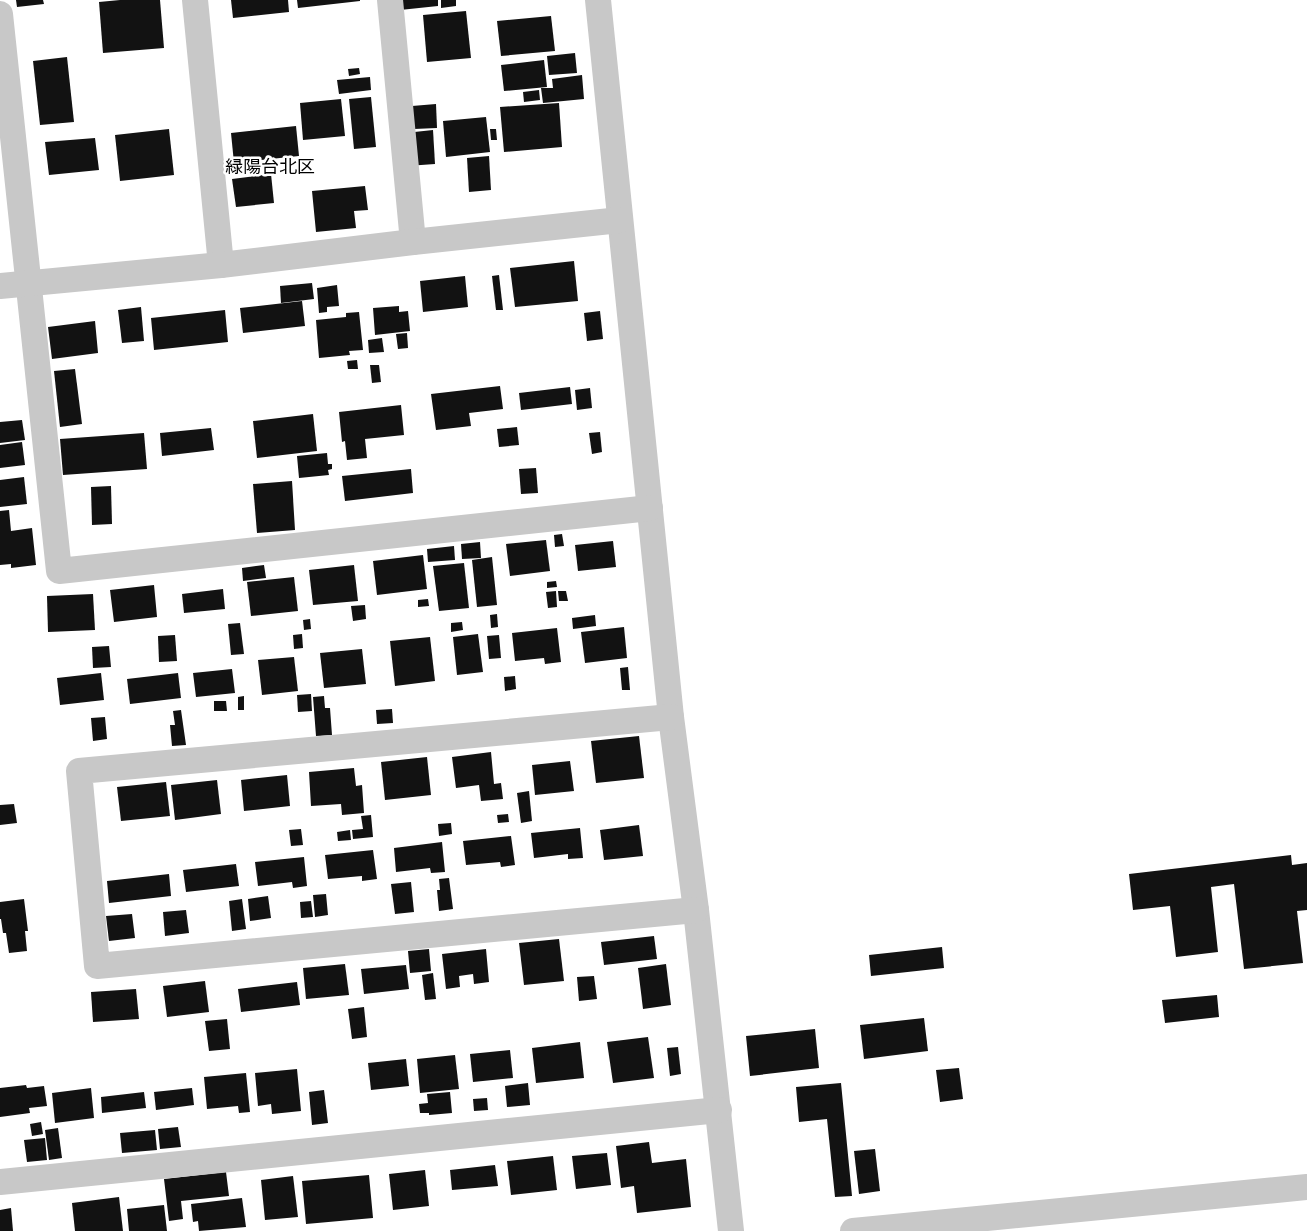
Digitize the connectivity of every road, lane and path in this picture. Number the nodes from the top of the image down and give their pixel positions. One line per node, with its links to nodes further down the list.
1 (195, 0): 7 (street)
2 (390, 0): 6 (street)
3 (598, 0): 5 (street)
4 (0, 14): 8 (street)
5 (620, 220): 6 (street); 10 (street)
6 (413, 242): 7 (street)
7 (221, 264): 8 (street)
8 (30, 283): 9 (street); 10 (street)
9 (0, 286)
10 (650, 508): 11 (street)
11 (670, 717): 12 (street); 12 (street)
12 (696, 910): 13 (street)
13 (719, 1110): 14 (street); 16 (street)
14 (0, 1182)
15 (1307, 1187): 17 (street)
16 (732, 1231)
17 (853, 1231)

